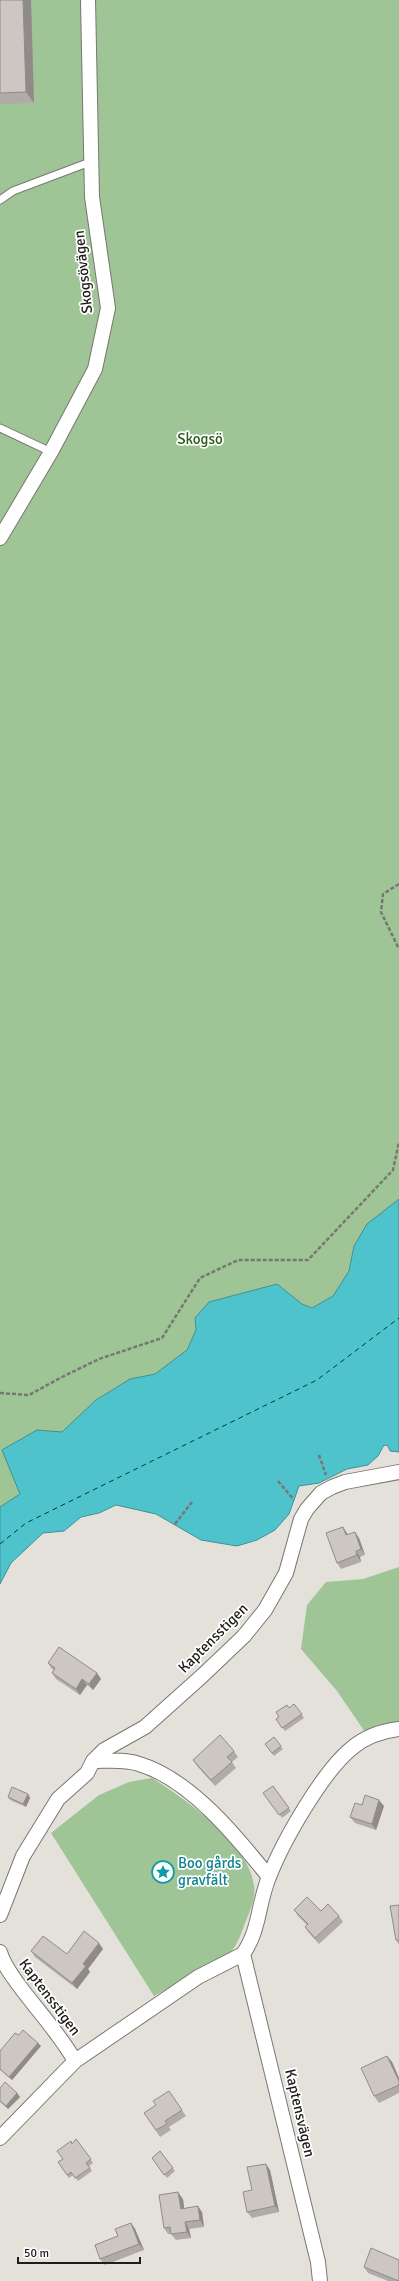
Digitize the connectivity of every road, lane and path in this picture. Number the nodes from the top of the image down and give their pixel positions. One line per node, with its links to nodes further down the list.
1 (88, 0): 2 (street, Skogsövägen)
2 (90, 162): 3 (lane); 5 (street, Skogsövägen)
3 (0, 200)
4 (0, 428): 5 (lane)
5 (51, 452): 6 (street, Skogsövägen)
6 (0, 538)
7 (399, 884): 8 (path)
8 (399, 950)
9 (399, 1142): 10 (path)
10 (0, 1393)
11 (319, 1455): 13 (path)
12 (399, 1472): 19 (street, Kaptensstigen)
13 (328, 1479)
14 (278, 1481): 15 (path)
15 (294, 1500)
16 (192, 1502): 17 (path)
17 (175, 1524)
18 (399, 1729): 20 (street)
19 (94, 1761): 20 (street); 21 (street, Kaptensstigen)
20 (269, 1877): 23 (street)
21 (0, 1916)
22 (0, 1952): 24 (street, Kaptensstigen)
23 (243, 1954): 24 (street); 26 (street, Kaptensvägen)
24 (74, 2061): 25 (street)
25 (0, 2138)
26 (320, 2281)

